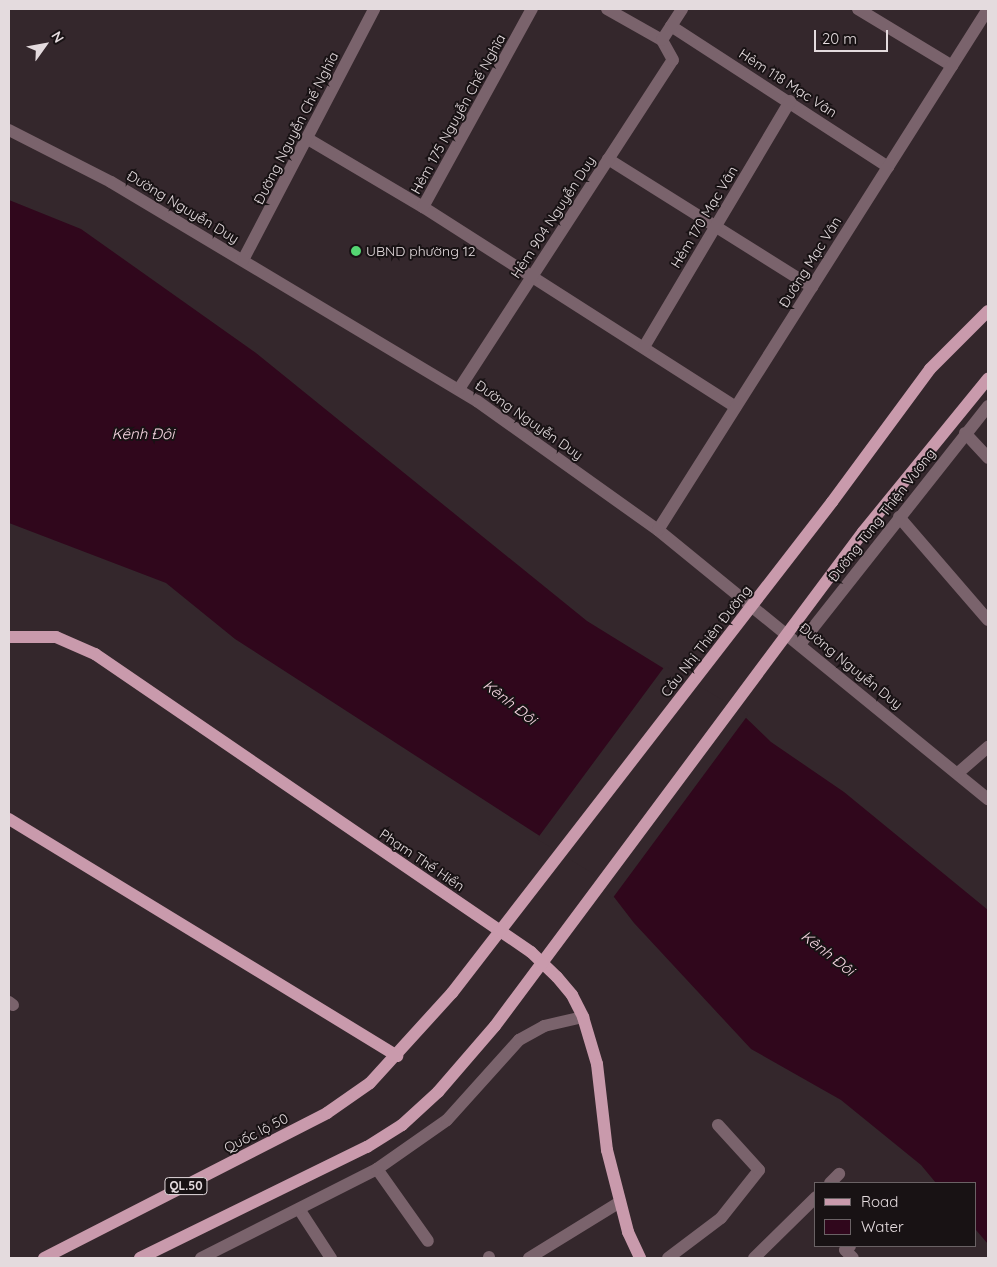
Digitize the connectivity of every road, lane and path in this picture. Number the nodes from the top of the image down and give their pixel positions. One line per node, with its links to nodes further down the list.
1 (374, 9): 12 (street, Đường Nguyễn Chế Nghĩa)
2 (532, 9): 15 (street, Hẻm 175 Nguyễn Chế Nghĩa)
3 (607, 9): 8 (street)
4 (682, 9): 7 (street)
5 (858, 9): 9 (street)
6 (988, 9): 9 (street, Đường Mạc Vân)
7 (671, 26): 8 (street); 10 (street, Hẻm 118 Mạc Vân)
8 (662, 40): 13 (street, Hẻm 904 Nguyễn Duy)
9 (952, 66): 14 (street, Đường Mạc Vân)
10 (790, 101): 14 (street, Hẻm 118 Mạc Vân); 16 (street, Hẻm 170 Mạc Vân)
11 (9, 130): 17 (street, Đường Nguyễn Duy)
12 (308, 139): 15 (street, Hẻm 175 Nguyễn Chế Nghĩa); 17 (street, Đường Nguyễn Chế Nghĩa)
13 (608, 159): 16 (street); 18 (street, Hẻm 904 Nguyễn Duy)
14 (888, 167): 19 (street, Đường Mạc Vân)
15 (424, 207): 18 (street, Hẻm 175 Nguyễn Chế Nghĩa)
16 (717, 224): 19 (street); 21 (street, Hẻm 170 Mạc Vân)
17 (243, 260): 23 (street, Đường Nguyễn Duy)
18 (531, 278): 21 (street); 23 (street, Hẻm 904 Nguyễn Duy)
19 (812, 287): 25 (street, Đường Mạc Vân)
20 (988, 311): 37 (main road, Cầu Nhị Thiên Đường)
21 (644, 347): 25 (street)
22 (988, 379): 49 (main road)
23 (459, 389): 29 (street, Đường Nguyễn Duy)
24 (988, 406): 26 (street, Đường Tùng Thiện Vương)
25 (736, 407): 29 (street, Đường Mạc Vân)
26 (965, 433): 27 (street); 28 (street, Đường Tùng Thiện Vương)
27 (988, 458)
28 (899, 517): 30 (street); 32 (street, Đường Tùng Thiện Vương)
29 (658, 530): 32 (street, Đường Nguyễn Duy)
30 (988, 620)
31 (9, 637): 38 (main road, Phạm Thế Hiển)
32 (801, 644): 34 (street, Đường Nguyễn Duy)
33 (988, 747): 34 (street)
34 (958, 774): 35 (street, Đường Nguyễn Duy)
35 (988, 799)
36 (9, 819): 39 (main road)
37 (452, 993): 39 (main road, Quốc lộ 50 / QL.50)
38 (583, 1016): 41 (street); 43 (main road, Phạm Thế Hiển)
39 (396, 1056): 48 (main road, Quốc lộ 50 / QL.50)
40 (718, 1125): 54 (street)
41 (377, 1169): 44 (street); 45 (street)
42 (814, 1199): 55 (street)
43 (620, 1202): 52 (street); 53 (main road, Phạm Thế Hiển)
44 (299, 1209): 47 (street); 51 (street)
45 (428, 1241)
46 (849, 1247): 56 (street)
47 (228, 1253): 50 (street)
48 (44, 1258)
49 (140, 1258)
50 (201, 1258)
51 (331, 1258)
52 (528, 1258)
53 (640, 1258)
54 (668, 1258)
55 (754, 1258)
56 (853, 1258)

